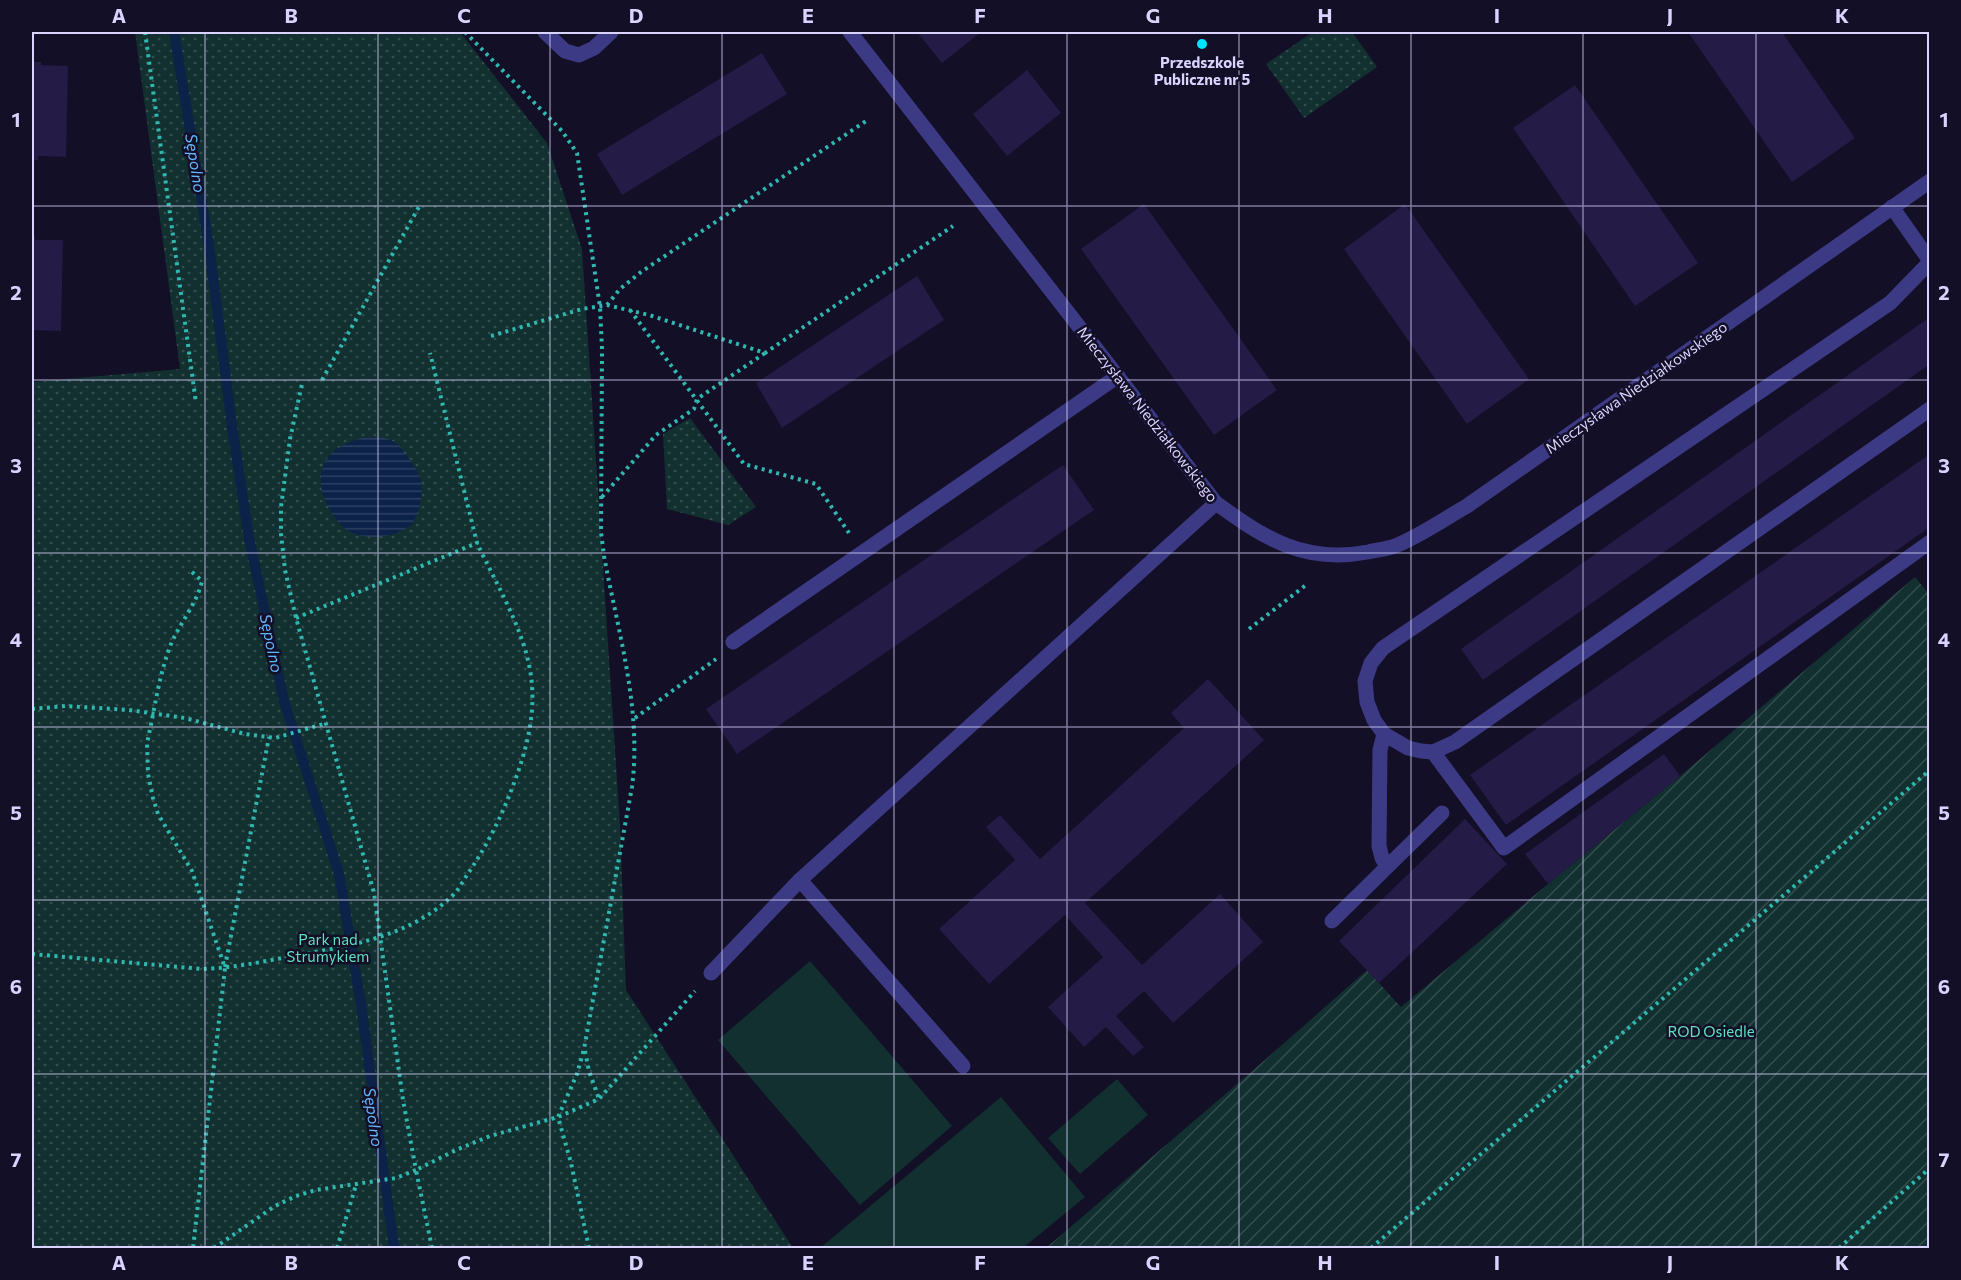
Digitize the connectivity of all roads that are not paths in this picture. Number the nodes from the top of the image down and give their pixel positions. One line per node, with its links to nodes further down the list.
1 (545, 32): 2 (street)
2 (611, 32)
3 (850, 32): 7 (street, Mieczysława Niedziałkowskiego)
4 (1929, 181): 5 (street, Mieczysława Niedziałkowskiego)
5 (1892, 207): 6 (street); 9 (street, Mieczysława Niedziałkowskiego)
6 (1929, 261): 12 (street)
7 (1118, 376): 9 (street, Mieczysława Niedziałkowskiego); 11 (street)
8 (1929, 409): 13 (street)
9 (1216, 503): 16 (street)
10 (1929, 542): 13 (street)
11 (733, 642)
12 (1384, 734): 13 (street); 15 (street)
13 (1433, 752)
14 (1442, 813): 15 (street)
15 (1387, 866): 17 (street)
16 (800, 880): 18 (street); 19 (street)
17 (1332, 921)
18 (711, 973)
19 (963, 1066)

